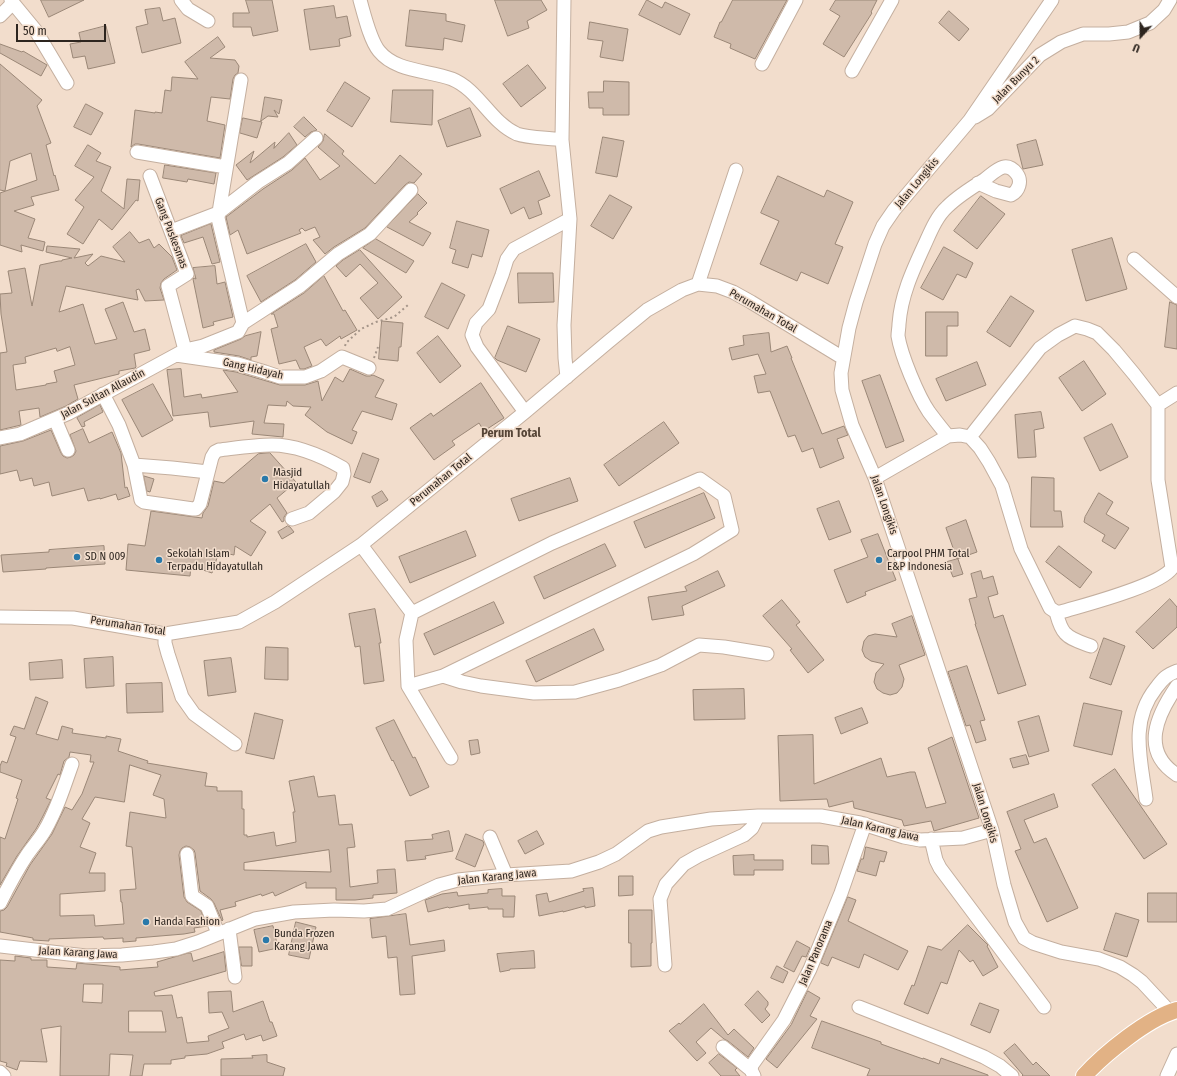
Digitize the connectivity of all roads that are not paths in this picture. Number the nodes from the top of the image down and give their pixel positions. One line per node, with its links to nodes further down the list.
1 (181, 0): 10 (street)
2 (360, 0): 17 (street)
3 (564, 0): 17 (street)
4 (796, 0): 11 (street)
5 (892, 0): 12 (street)
6 (1052, 0): 15 (street, Jalan Longikis)
7 (1170, 0): 15 (street, Jalan Bunyu 2)
8 (12, 2): 9 (street); 14 (street)
9 (0, 16)
10 (208, 21)
11 (762, 64)
12 (852, 71)
13 (241, 80): 19 (street)
14 (67, 83)
15 (970, 120): 32 (street, Jalan Longikis)
16 (316, 138): 24 (street)
17 (562, 140): 25 (street)
18 (138, 152): 19 (street)
19 (226, 167): 24 (street)
20 (736, 170): 28 (street)
21 (150, 176): 26 (street, Gang Puskesmas)
22 (978, 183): 40 (street)
23 (411, 190): 30 (street, Jalan Sultan Allaudin)
24 (218, 213): 26 (street); 30 (street)
25 (570, 219): 34 (street); 38 (street)
26 (171, 231): 31 (street, Gang Puskesmas)
27 (1134, 259): 29 (street)
28 (698, 284): 32 (street, Perumahan Total); 34 (street, Perumahan Total)
29 (1177, 297)
30 (243, 323): 31 (street, Jalan Sultan Allaudin)
31 (181, 352): 33 (street, Gang Hidayah); 36 (street, Jalan Sultan Allaudin)
32 (843, 358): 46 (street, Jalan Longikis)
33 (370, 368)
34 (567, 377): 38 (street, Perumahan Total)
35 (1177, 393): 37 (street)
36 (103, 394): 39 (street, Jalan Sultan Allaudin); 44 (street)
37 (1158, 405): 41 (street); 49 (street)
38 (526, 412): 48 (street, Perumahan Total)
39 (55, 419): 42 (street, Jalan Sultan Allaudin); 43 (street)
40 (948, 436): 41 (street); 46 (street)
41 (970, 437): 50 (street)
42 (0, 438)
43 (68, 450)
44 (134, 466): 45 (street); 45 (street)
45 (208, 472): 47 (street)
46 (875, 478): 67 (street, Jalan Longikis)
47 (292, 519)
48 (361, 545): 51 (street); 53 (street, Perumahan Total)
49 (1174, 570): 50 (street)
50 (1056, 612): 54 (street)
51 (412, 613): 57 (street); 58 (street)
52 (0, 617): 53 (street, Perumahan Total)
53 (165, 634): 60 (street)
54 (1091, 646)
55 (767, 654): 57 (street)
56 (1177, 671): 64 (street)
57 (443, 676): 58 (street)
58 (408, 686): 61 (street)
59 (1176, 688): 63 (street)
60 (235, 744)
61 (451, 758)
62 (72, 764): 72 (street)
63 (1177, 775)
64 (1146, 799)
65 (758, 816): 66 (street, Jalan Karang Jawa); 71 (street, Jalan Karang Jawa); 75 (street)
66 (865, 824): 69 (street, Jalan Karang Jawa); 83 (street, Jalan Panorama)
67 (992, 830): 69 (street, Jalan Karang Jawa); 79 (street, Jalan Longikis)
68 (490, 837): 71 (street)
69 (931, 839): 78 (street)
70 (187, 854): 73 (street)
71 (506, 875): 73 (street, Jalan Karang Jawa)
72 (0, 903)
73 (223, 931): 74 (street, Jalan Karang Jawa); 76 (street)
74 (0, 946)
75 (666, 965)
76 (235, 976)
77 (859, 1007): 85 (street)
78 (1044, 1007)
79 (1173, 1011): 86 (main road)
80 (723, 1047): 83 (street)
81 (1177, 1054): 87 (street)
82 (0, 1072): 84 (street)
83 (752, 1074)
84 (4, 1076)
85 (1012, 1076)
86 (1084, 1076)
87 (1168, 1076)

